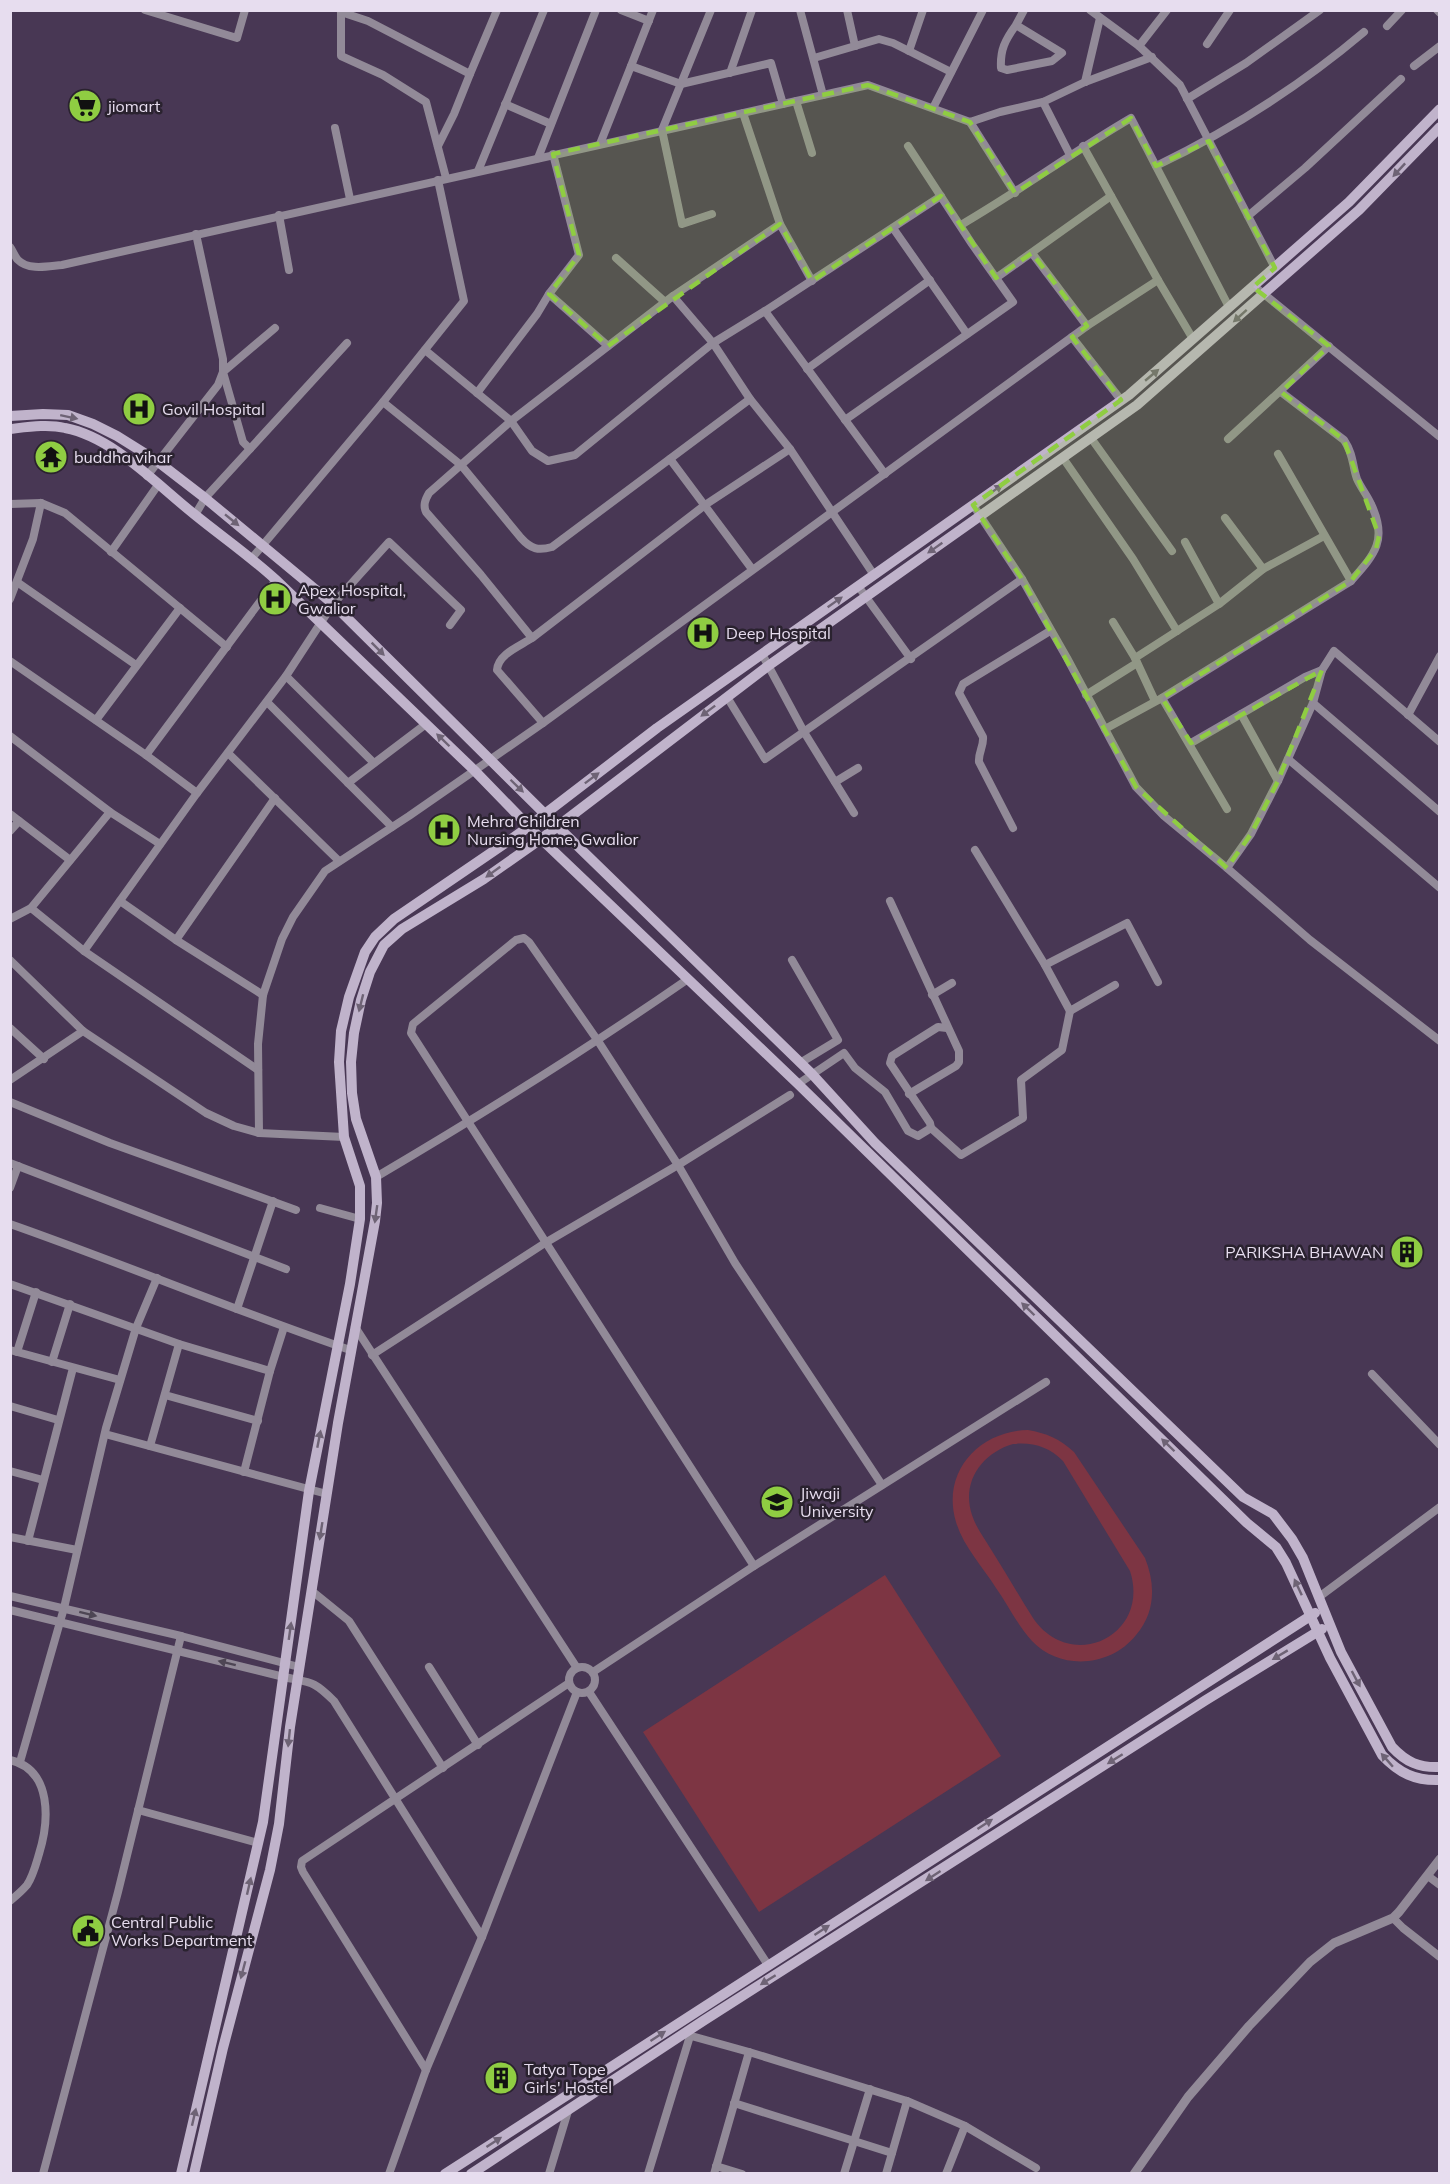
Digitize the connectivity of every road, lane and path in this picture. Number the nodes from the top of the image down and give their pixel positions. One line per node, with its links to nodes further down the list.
1 (145, 10): 2 (street)
2 (245, 10)
3 (497, 10): 37 (street)
4 (544, 10): 45 (street)
5 (596, 10): 51 (street)
6 (621, 10): 22 (street)
7 (653, 10): 22 (street)
8 (711, 10): 40 (street)
9 (752, 10): 36 (street)
10 (800, 10): 32 (street)
11 (847, 10): 27 (street)
12 (923, 10): 30 (street)
13 (983, 10): 35 (street)
14 (1024, 10): 23 (street)
15 (1090, 10): 21 (street)
16 (1167, 10): 28 (street)
17 (1230, 10): 26 (street)
18 (1320, 10): 42 (street)
19 (1402, 10): 24 (street)
20 (341, 11): 37 (street); 57 (street)
21 (1100, 18): 28 (street); 39 (street)
22 (649, 21): 33 (street)
23 (1016, 25): 23 (street)
24 (1387, 26)
25 (1364, 32): 55 (street)
26 (1207, 44)
27 (855, 46): 30 (street); 32 (street)
28 (1139, 46): 31 (street)
29 (1440, 46): 34 (street)
30 (909, 51): 35 (street)
31 (1152, 57): 39 (street); 42 (street)
32 (814, 58): 41 (street)
33 (631, 66): 40 (street); 56 (street)
34 (1414, 66)
35 (951, 72): 47 (street)
36 (730, 73): 40 (street); 46 (street)
37 (470, 74): 57 (street)
38 (1401, 79): 73 (street)
39 (1085, 82): 44 (street)
40 (681, 84): 54 (street)
41 (823, 95): 43 (street); 47 (street)
42 (1187, 99): 55 (street)
43 (796, 101): 46 (street); 60 (street)
44 (1043, 102): 50 (street); 62 (street)
45 (505, 104): 51 (street); 65 (street)
46 (783, 104): 49 (street)
47 (933, 108): 50 (street)
48 (1440, 110): 81 (main road)
49 (743, 113): 54 (street); 74 (street)
50 (970, 122): 67 (street)
51 (551, 124): 63 (street)
52 (1440, 127): 89 (main road, one-way to 89)
53 (335, 128): 70 (street)
54 (662, 130): 56 (street); 71 (street)
55 (1209, 141): 64 (street); 73 (street)
56 (600, 144): 61 (street)
57 (438, 146): 66 (street)
58 (908, 146): 68 (street)
59 (1083, 146): 62 (street); 64 (street); 69 (street)
60 (812, 153)
61 (554, 154): 63 (street); 88 (street)
62 (1070, 155): 67 (street)
63 (537, 158): 65 (street)
64 (1156, 166): 92 (street)
65 (478, 171): 66 (street)
66 (442, 179): 70 (street); 103 (street)
67 (1015, 193): 75 (street)
68 (941, 196): 75 (street); 76 (street)
69 (1111, 196): 79 (street); 85 (street)
70 (350, 200): 72 (street)
71 (712, 214)
72 (279, 215): 77 (street); 82 (street)
73 (1248, 216): 81 (street)
74 (780, 224): 86 (street); 90 (street)
75 (961, 225): 83 (street)
76 (893, 228): 84 (street); 86 (street)
77 (196, 234): 78 (street); 105 (street)
78 (10, 247)
79 (1032, 253): 83 (street); 94 (street)
80 (616, 258): 91 (street)
81 (1275, 268): 87 (main road)
82 (289, 270)
83 (996, 278): 96 (street)
84 (930, 280): 96 (street); 104 (street)
85 (1158, 280): 94 (street); 98 (street)
86 (812, 281): 93 (street)
87 (1254, 286): 89 (street); 92 (main road)
88 (549, 294): 101 (street); 107 (street)
89 (1263, 295): 102 (street); 116 (main road, one-way to 116)
90 (673, 296): 91 (street); 100 (street)
91 (665, 302): 101 (street)
92 (1229, 307): 98 (main road)
93 (765, 311): 100 (street); 104 (street)
94 (1087, 326): 97 (street)
95 (275, 328): 105 (street)
96 (967, 334): 112 (street)
97 (1072, 336): 109 (street); 125 (street)
98 (1194, 339): 109 (main road, one-way to 98)
99 (346, 343): 118 (street)
100 (713, 343): 108 (street); 113 (street)
101 (608, 346): 113 (street)
102 (1329, 346): 106 (street); 115 (street)
103 (425, 350): 107 (street); 110 (street)
104 (807, 369): 112 (street)
105 (223, 372): 118 (street); 123 (street)
106 (1281, 392): 117 (street); 148 (street)
107 (477, 393): 113 (street)
108 (750, 399): 119 (street); 122 (street)
109 (1121, 400): 132 (main road, one-way to 109)
110 (383, 402): 124 (street); 139 (street)
111 (10, 416): 123 (main road, one-way to 123)
112 (845, 420): 125 (street)
113 (511, 421): 124 (street)
114 (10, 429): 126 (main road)
115 (1440, 437)
116 (1091, 438): 121 (main road); 140 (street)
117 (1228, 440)
118 (250, 449): 128 (street)
119 (790, 449): 131 (street); 133 (street)
120 (1278, 454): 137 (street)
121 (1063, 458): 135 (main road); 160 (street)
122 (670, 459): 124 (street); 131 (street)
123 (157, 461): 126 (street); 128 (main road)
124 (461, 465): 161 (street)
125 (885, 474): 133 (street)
126 (147, 476): 127 (main road)
127 (158, 485): 134 (main road); 141 (street)
128 (205, 498): 134 (street); 139 (main road, one-way to 139)
129 (41, 503): 130 (street); 141 (street); 149 (street)
130 (10, 504)
131 (705, 505): 143 (street); 161 (street)
132 (974, 505): 135 (street); 145 (main road)
133 (832, 512): 143 (street); 145 (street)
134 (195, 515): 142 (main road)
135 (980, 516): 146 (street); 151 (main road, one-way to 151)
136 (1225, 518): 144 (street)
137 (1324, 536): 144 (street); 148 (street)
138 (1185, 542): 154 (street)
139 (263, 545): 142 (street); 153 (main road)
140 (1172, 551)
141 (111, 552): 155 (street)
142 (252, 558): 147 (main road)
143 (752, 569): 180 (street)
144 (1263, 569): 154 (street)
145 (874, 575): 150 (main road)
146 (1022, 579): 159 (street); 165 (street)
147 (276, 580): 156 (main road); 162 (street)
148 (1351, 581): 174 (street)
149 (18, 582): 152 (street); 168 (street)
150 (858, 586): 151 (street); 163 (main road, one-way to 150)
151 (866, 597): 165 (street); 169 (main road)
152 (10, 599)
153 (333, 604): 156 (street); 158 (street); 191 (main road, one-way to 191)
154 (1218, 604): 160 (street)
155 (180, 608): 162 (street); 168 (street)
156 (320, 622): 171 (street); 181 (main road)
157 (1113, 622): 167 (street)
158 (450, 625)
159 (1050, 631): 172 (street); 211 (street)
160 (1177, 631): 167 (street)
161 (532, 638): 180 (street)
162 (227, 647): 189 (street)
163 (762, 654): 169 (street); 187 (main road)
164 (1440, 656): 178 (street)
165 (911, 659): 183 (street)
166 (10, 661): 179 (street)
167 (1136, 661): 172 (street); 174 (street)
168 (136, 665): 179 (street)
169 (768, 666): 173 (main road); 183 (street)
170 (1322, 670): 176 (street); 177 (street); 178 (street)
171 (286, 676): 175 (street); 193 (street)
172 (1086, 695): 182 (street)
173 (727, 697): 183 (street); 190 (main road, one-way to 190)
174 (1159, 700): 182 (street); 186 (street)
175 (267, 702): 188 (street); 198 (street)
176 (1313, 703): 192 (street); 203 (street)
177 (1241, 714): 186 (street); 196 (street)
178 (1408, 715): 185 (street)
179 (96, 720): 189 (street)
180 (543, 723): 191 (street)
181 (426, 724): 193 (street); 195 (main road, one-way to 181)
182 (1105, 729): 218 (street)
183 (804, 732): 197 (street)
184 (10, 736): 202 (street)
185 (1440, 742)
186 (1191, 743): 201 (street)
187 (636, 744): 190 (main road); 204 (main road, one-way to 187)
188 (228, 753): 199 (street); 200 (street)
189 (146, 755): 199 (street)
190 (646, 758): 210 (main road)
191 (489, 759): 195 (street); 204 (main road, one-way to 204)
192 (1288, 759): 196 (street); 219 (street)
193 (374, 764): 198 (street)
194 (858, 768): 197 (street)
195 (474, 770): 208 (street); 209 (main road)
196 (1278, 781): 218 (street)
197 (835, 782): 205 (street)
198 (348, 783): 208 (street)
199 (197, 793): 214 (street)
200 (275, 798): 217 (street); 224 (street)
201 (1227, 809)
202 (110, 812): 214 (street); 216 (street)
203 (1440, 812)
204 (545, 813): 209 (main road); 210 (main road)
205 (854, 813)
206 (10, 814): 207 (street)
207 (19, 820): 212 (street); 216 (street)
208 (392, 826): 217 (street)
209 (528, 826): 213 (main road); 229 (main road)
210 (557, 826): 213 (main road); 246 (main road)
211 (1013, 828)
212 (10, 831)
213 (541, 838): 230 (main road, one-way to 230); 231 (main road)
214 (160, 844): 220 (street)
215 (975, 850): 228 (street)
216 (70, 860): 222 (street)
217 (339, 861): 235 (street)
218 (1227, 868): 243 (street)
219 (1440, 888)
220 (120, 901): 224 (street); 225 (street)
221 (890, 902): 236 (street)
222 (31, 908): 223 (street); 225 (street)
223 (10, 919)
224 (176, 940): 235 (street)
225 (84, 951): 247 (street)
226 (10, 960): 240 (street)
227 (792, 960): 241 (street)
228 (1045, 965): 232 (street); 237 (street)
229 (358, 968): 230 (main road); 257 (main road)
230 (370, 972): 258 (main road, one-way to 258)
231 (688, 979): 242 (street); 250 (main road)
232 (1158, 982)
233 (952, 983): 236 (street)
234 (1115, 985): 237 (street)
235 (263, 995): 247 (street)
236 (932, 995): 239 (street)
237 (1070, 1011): 255 (street)
238 (10, 1028): 245 (street)
239 (947, 1028): 251 (street); 251 (street)
240 (83, 1031): 245 (street); 256 (street)
241 (838, 1040): 244 (street); 246 (street)
242 (598, 1041): 254 (street); 254 (street); 261 (street)
243 (1440, 1041)
244 (844, 1053): 248 (street); 255 (street)
245 (44, 1059): 249 (street)
246 (800, 1063): 248 (main road)
247 (258, 1070): 256 (street)
248 (812, 1074): 250 (street); 311 (main road)
249 (10, 1080)
250 (798, 1084): 314 (main road, one-way to 250)
251 (909, 1094): 255 (street)
252 (790, 1095): 261 (street)
253 (10, 1102): 264 (street)
254 (468, 1123): 262 (street); 269 (street)
255 (931, 1128)
256 (259, 1133): 257 (street)
257 (344, 1137): 259 (main road)
258 (365, 1149): 259 (main road); 262 (main road)
259 (350, 1154): 267 (main road)
260 (14, 1164): 263 (street); 270 (street)
261 (678, 1165): 269 (street); 301 (street)
262 (376, 1177): 277 (main road, one-way to 277)
263 (10, 1188)
264 (273, 1201): 266 (street); 270 (street)
265 (320, 1208): 267 (street)
266 (296, 1210)
267 (360, 1219): 281 (main road)
268 (10, 1224): 272 (street)
269 (545, 1243): 284 (street); 308 (street)
270 (255, 1257): 271 (street); 276 (street)
271 (286, 1269)
272 (157, 1278): 276 (street); 279 (street)
273 (10, 1284): 274 (street)
274 (36, 1293): 275 (street); 283 (street)
275 (70, 1304): 279 (street); 285 (street)
276 (237, 1309): 278 (street)
277 (354, 1326): 282 (main road); 284 (street)
278 (284, 1327): 281 (street); 287 (street)
279 (136, 1328): 280 (street); 289 (street)
280 (179, 1344): 287 (street); 291 (street)
281 (337, 1345): 282 (street); 302 (main road, one-way to 281)
282 (350, 1350): 303 (main road)
283 (14, 1351): 285 (street)
284 (372, 1355): 323 (street)
285 (52, 1362): 286 (street)
286 (73, 1368): 289 (street); 293 (street)
287 (270, 1371): 294 (street)
288 (1372, 1374): 296 (street)
289 (120, 1380): 295 (street)
290 (1046, 1383): 301 (street)
291 (165, 1395): 294 (street); 297 (street)
292 (10, 1406): 293 (street)
293 (58, 1420): 300 (street)
294 (258, 1421): 299 (street)
295 (105, 1434): 297 (street); 307 (street)
296 (1440, 1445)
297 (150, 1446): 299 (street)
298 (10, 1471): 300 (street)
299 (244, 1472): 302 (street)
300 (44, 1480): 306 (street)
301 (882, 1485): 308 (street)
302 (309, 1491): 303 (street); 320 (main road, one-way to 302)
303 (327, 1494): 309 (main road, one-way to 309)
304 (1440, 1507): 311 (street)
305 (10, 1537): 306 (street)
306 (28, 1541): 307 (street)
307 (77, 1550): 312 (street)
308 (754, 1566): 324 (street)
309 (312, 1591): 321 (main road); 334 (street)
310 (10, 1596): 312 (street)
311 (1321, 1602): 314 (main road); 316 (main road)
312 (64, 1608): 315 (street); 318 (street, one-way to 318)
313 (10, 1610): 315 (street)
314 (1311, 1615): 317 (main road); 346 (main road, one-way to 314)
315 (59, 1623): 319 (street); 332 (street)
316 (1330, 1624): 317 (main road); 333 (main road, one-way to 333)
317 (1318, 1632): 335 (main road, one-way to 317); 347 (main road, one-way to 347)
318 (180, 1636): 319 (street); 320 (street)
319 (177, 1650): 325 (street, one-way to 319); 337 (street)
320 (286, 1664): 321 (street); 325 (main road)
321 (299, 1667): 326 (main road)
322 (429, 1667): 330 (street)
323 (577, 1668): 324 (street); 327 (street)
324 (593, 1672): 329 (street)
325 (284, 1677): 326 (street); 338 (main road)
326 (298, 1680): 336 (street); 361 (main road, one-way to 361)
327 (569, 1683): 328 (street); 330 (street)
328 (577, 1692): 329 (street); 344 (street)
329 (589, 1692): 346 (street)
330 (478, 1745): 334 (street)
331 (10, 1760): 332 (street)
332 (21, 1762): 342 (street)
333 (1440, 1767)
334 (443, 1768): 336 (street)
335 (1440, 1780)
336 (396, 1799): 344 (street); 349 (street)
337 (138, 1810): 338 (street); 359 (street)
338 (258, 1843): 360 (main road, one-way to 338)
339 (1440, 1859): 340 (street)
340 (1428, 1876): 341 (street); 343 (street)
341 (1440, 1885)
342 (10, 1901)
343 (1393, 1918): 345 (street); 371 (street)
344 (482, 1937): 349 (street)
345 (1440, 1957)
346 (768, 1965): 363 (main road, one-way to 346)
347 (687, 2035): 348 (street); 353 (main road); 366 (street)
348 (749, 2052): 350 (street); 352 (street)
349 (426, 2070): 362 (street)
350 (870, 2090): 351 (street); 355 (street)
351 (907, 2101): 354 (street); 356 (street)
352 (734, 2103): 355 (street); 358 (street)
353 (568, 2111): 364 (main road); 365 (street)
354 (965, 2126): 357 (street); 370 (street)
355 (854, 2141): 356 (street); 368 (street)
356 (892, 2153): 369 (street)
357 (1036, 2169)
358 (715, 2170): 367 (street)
359 (43, 2174)
360 (181, 2174)
361 (194, 2174)
362 (389, 2174)
363 (445, 2174)
364 (471, 2174)
365 (549, 2174)
366 (648, 2174)
367 (742, 2174)
368 (844, 2174)
369 (886, 2174)
370 (946, 2174)
371 (1134, 2174)

